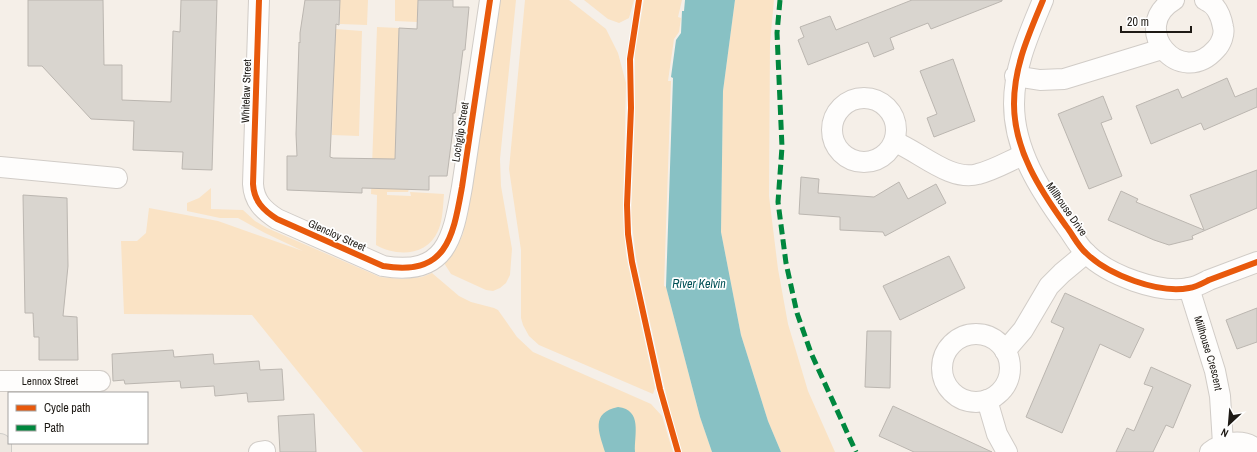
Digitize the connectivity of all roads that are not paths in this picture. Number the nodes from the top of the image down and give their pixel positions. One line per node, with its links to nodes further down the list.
1 (259, 0): 12 (street, Whitelaw Street)
2 (490, 0): 14 (street, Lochgilp Street)
3 (1043, 0): 7 (street, Millhouse Drive)
4 (1174, 0): 6 (street)
5 (1205, 0): 6 (street)
6 (1162, 49): 7 (street)
7 (1015, 76): 9 (street, Millhouse Drive)
8 (894, 142): 9 (street)
9 (1024, 154): 13 (street, Millhouse Drive)
10 (0, 167): 11 (street)
11 (117, 178)
12 (252, 184): 14 (street, Glencloy Street)
13 (1086, 254): 16 (street, Millhouse Drive); 17 (street)
14 (434, 260)
15 (1257, 262): 16 (street, Millhouse Drive)
16 (1189, 288): 22 (street, Millhouse Crescent)
17 (1006, 351): 20 (street); 20 (street)
18 (0, 381): 19 (street, Lennox Street)
19 (100, 381)
20 (987, 400): 25 (street)
21 (0, 445): 24 (main road)
22 (1217, 448): 23 (street, Millhouse Crescent)
23 (1257, 450)
24 (0, 452)
25 (1007, 452)

